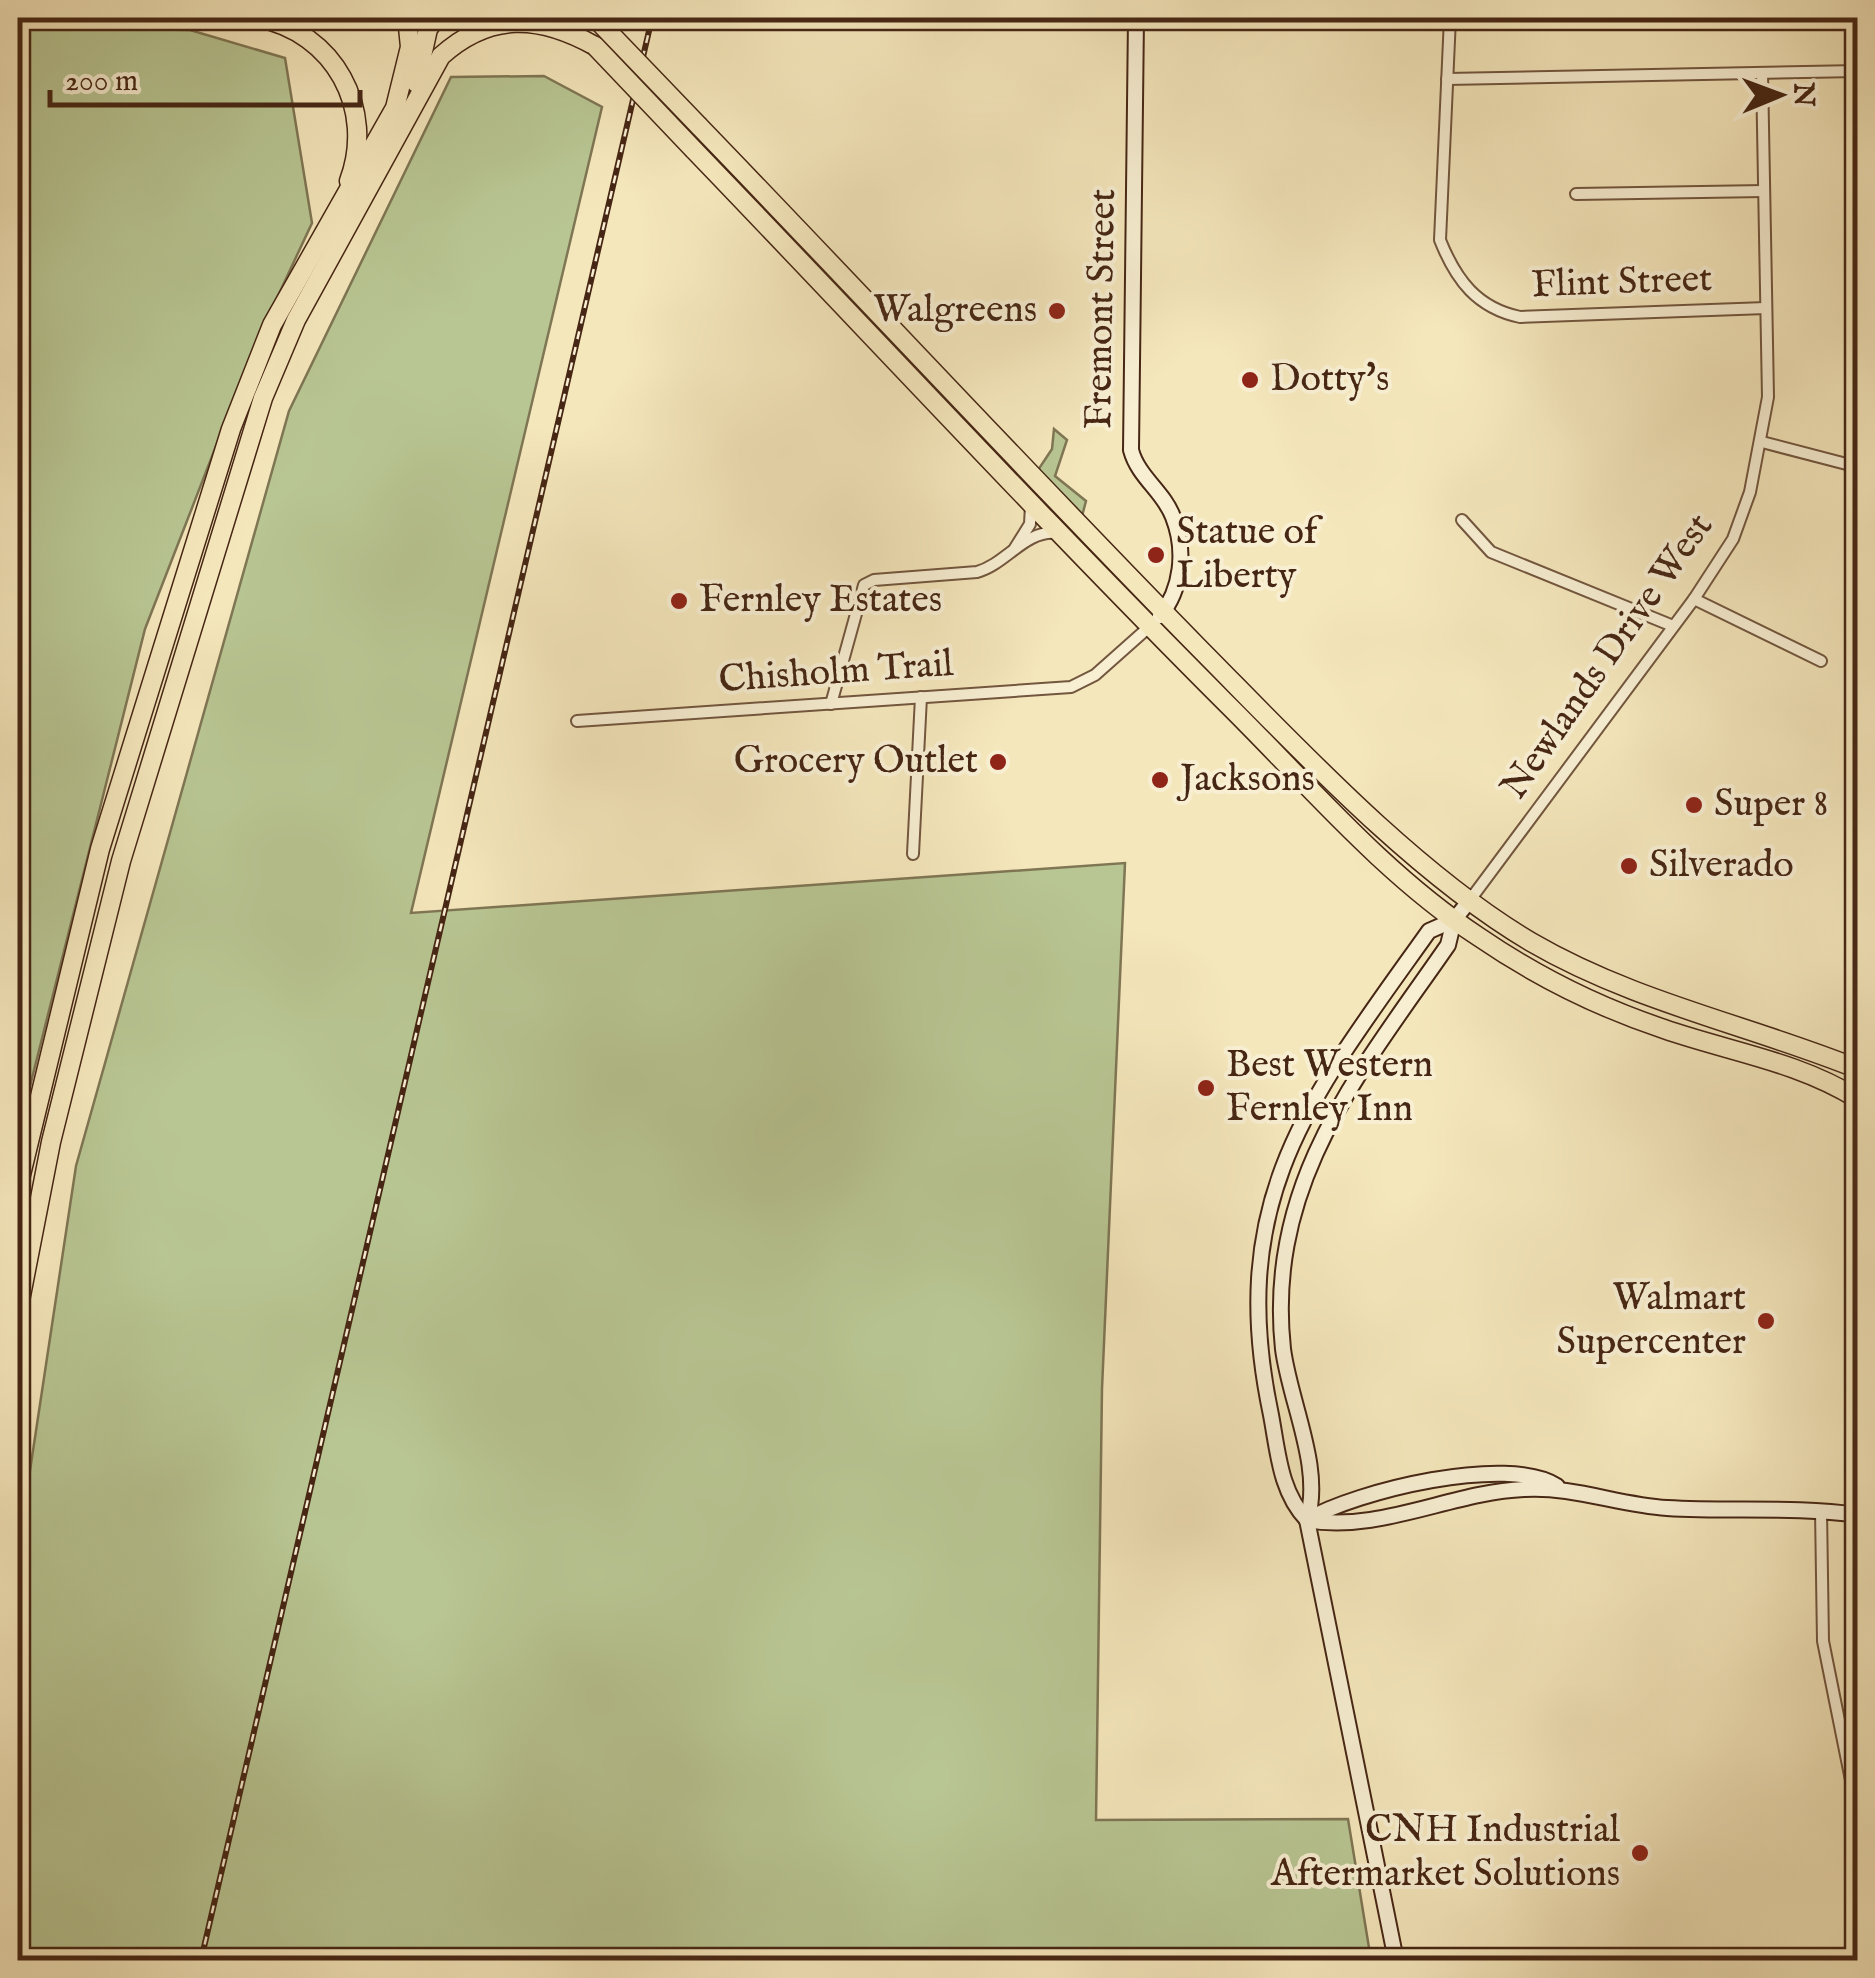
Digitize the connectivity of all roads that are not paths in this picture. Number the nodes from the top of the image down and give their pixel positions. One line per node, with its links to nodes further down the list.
1 (258, 18): 15 (highway)
2 (402, 18): 3 (highway); 15 (highway)
3 (436, 18): 12 (highway)
4 (566, 18): 8 (highway)
5 (1136, 18): 26 (street, Fremont Street)
6 (1450, 18): 11 (street, Flint Street)
7 (594, 20): 26 (highway, bridge)
8 (595, 46): 12 (highway); 20 (highway, bridge)
9 (1762, 72): 10 (street); 11 (street); 13 (street, Newlands Drive West)
10 (1858, 72)
11 (1447, 79): 16 (street, Flint Street)
12 (415, 99): 23 (highway)
13 (1764, 191): 14 (street); 16 (street, Newlands Drive West)
14 (1576, 194)
15 (345, 196): 17 (highway)
16 (1766, 308): 18 (street, Newlands Drive West)
17 (231, 429): 23 (highway); 38 (highway)
18 (1762, 442): 19 (street); 25 (street, Newlands Drive West)
19 (1858, 466)
20 (1030, 505): 22 (highway); 24 (street)
21 (1462, 520): 27 (street)
22 (1058, 533): 24 (street); 28 (highway)
23 (222, 536): 35 (highway)
24 (1014, 549): 32 (street)
25 (1694, 600): 27 (street, Newlands Drive West); 29 (street)
26 (1163, 613): 28 (street, Fremont Street); 36 (highway)
27 (1674, 626): 36 (street, Newlands Drive West)
28 (1149, 627): 30 (street, Fremont Street); 37 (highway)
29 (1821, 661)
30 (1095, 674): 31 (street, Chisholm Trail)
31 (921, 698): 32 (street, Chisholm Trail); 34 (street)
32 (831, 704): 33 (street, Chisholm Trail)
33 (577, 721)
34 (914, 854)
35 (118, 872): 38 (highway); 39 (highway)
36 (1470, 900): 37 (street); 41 (highway)
37 (1454, 920): 40 (highway); 45 (street); 46 (street)
38 (70, 960): 39 (highway); 44 (highway)
39 (78, 1026): 47 (highway)
40 (1781, 1062): 42 (highway); 43 (highway)
41 (1858, 1066)
42 (1858, 1081)
43 (1858, 1100)
44 (18, 1187)
45 (1257, 1273): 46 (street); 51 (street)
46 (1281, 1309): 51 (street)
47 (18, 1311)
48 (1557, 1486): 49 (street); 51 (street); 51 (street)
49 (1821, 1510): 50 (street); 52 (street)
50 (1858, 1516)
51 (1307, 1520): 53 (street)
52 (1858, 1815)
53 (1396, 1960)

